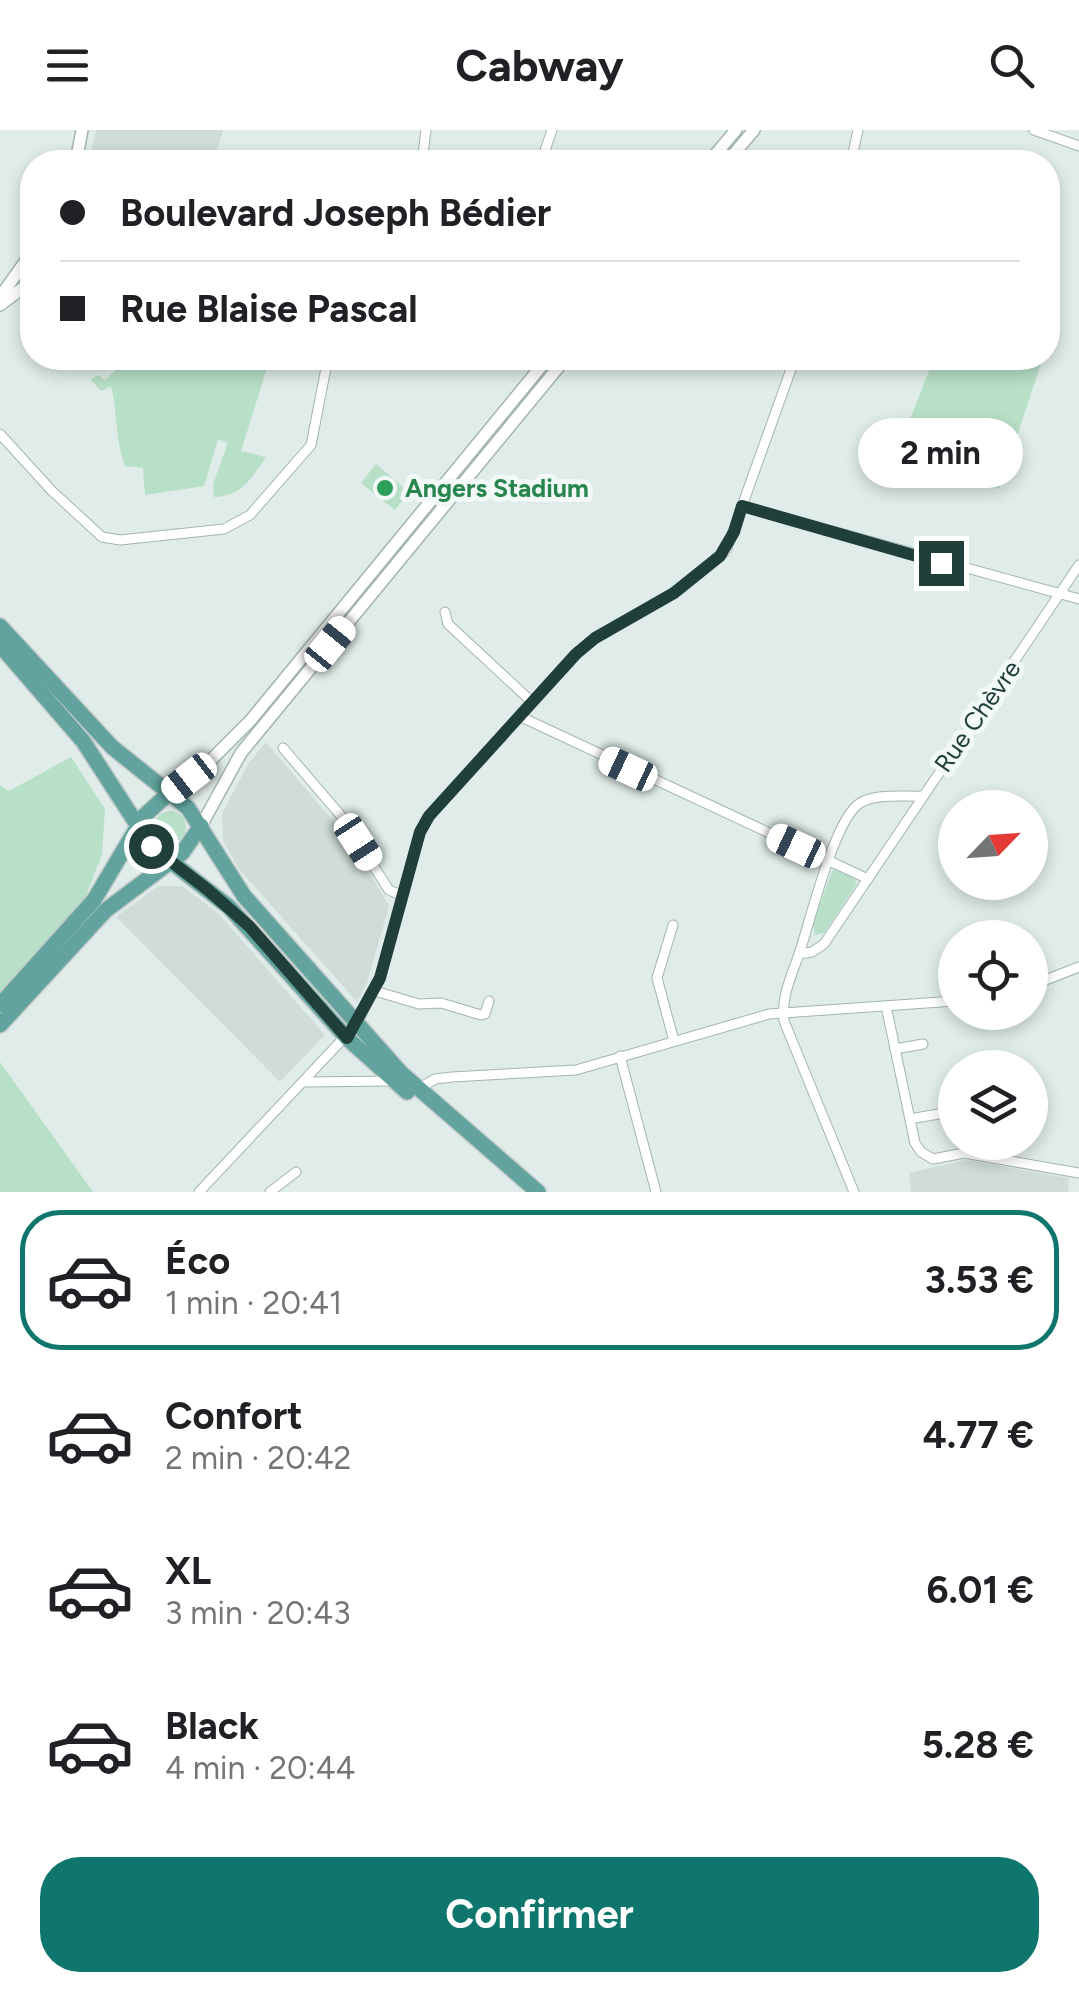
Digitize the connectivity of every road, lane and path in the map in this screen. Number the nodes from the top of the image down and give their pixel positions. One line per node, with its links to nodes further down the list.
1 (736, 130): 5 (street)
2 (754, 130): 6 (street)
3 (1034, 130): 4 (street)
4 (1079, 146)
5 (719, 150)
6 (737, 150)
7 (20, 268): 8 (street)
8 (0, 296)
9 (326, 370): 13 (street)
10 (538, 370): 24 (street)
11 (556, 370): 26 (street)
12 (791, 370): 14 (street)
13 (0, 434)
14 (742, 506): 16 (street); 21 (street)
15 (1079, 565): 16 (street, Rue Chèvre)
16 (1059, 594): 17 (street); 25 (street, Rue Chèvre)
17 (1079, 599)
18 (444, 612): 21 (street)
19 (0, 626): 24 (main road)
20 (0, 644): 27 (main road)
21 (532, 702): 22 (street)
22 (519, 716): 28 (street); 31 (street)
23 (284, 748): 31 (street)
24 (169, 793): 26 (main road); 27 (main road)
25 (922, 796): 28 (street); 30 (street, Rue Chèvre)
26 (201, 826): 29 (main road); 43 (main road)
27 (137, 828): 29 (main road); 39 (main road)
28 (829, 861): 30 (street); 33 (street)
29 (170, 862): 42 (main road); 43 (main road)
30 (868, 879): 33 (street, Rue Chèvre)
31 (403, 896): 36 (street)
32 (673, 925): 44 (street)
33 (799, 954): 41 (street)
34 (1079, 968): 35 (street)
35 (1048, 979)
36 (375, 990): 37 (street); 43 (street)
37 (490, 1001)
38 (938, 1003): 40 (street)
39 (0, 1006)
40 (886, 1006): 41 (street); 46 (street)
41 (783, 1012): 44 (street); 62 (street)
42 (0, 1025)
43 (352, 1032): 48 (main road); 49 (street); 50 (main road)
44 (674, 1041): 47 (street)
45 (922, 1044): 46 (street)
46 (895, 1049): 52 (street)
47 (620, 1056): 50 (street); 61 (street)
48 (394, 1081): 49 (street); 59 (main road)
49 (304, 1082): 55 (street)
50 (418, 1089): 60 (main road)
51 (938, 1113): 52 (street)
52 (910, 1119): 54 (street)
53 (296, 1172): 58 (street)
54 (1079, 1172)
55 (208, 1181): 56 (street); 57 (street)
56 (199, 1192)
57 (214, 1192)
58 (270, 1192)
59 (524, 1192)
60 (538, 1192)
61 (656, 1192)
62 (854, 1192)

